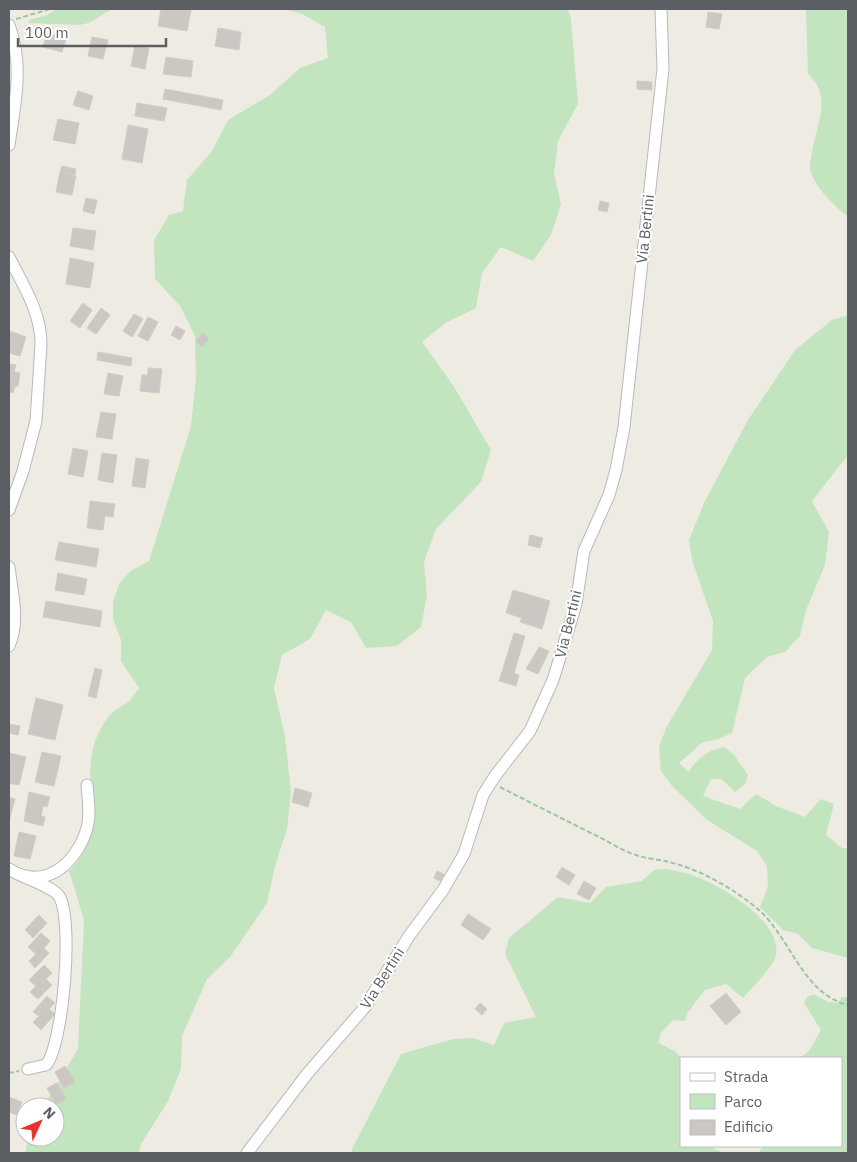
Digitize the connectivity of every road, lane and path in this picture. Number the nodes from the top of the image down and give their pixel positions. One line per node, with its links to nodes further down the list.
1 (50, 9): 3 (path)
2 (661, 9): 10 (street, Via Bertini)
3 (9, 20)
4 (9, 25): 5 (street)
5 (9, 144)
6 (9, 257): 7 (street)
7 (9, 510)
8 (9, 567): 9 (street)
9 (9, 646)
10 (490, 783): 13 (path); 15 (street, Via Bertini)
11 (87, 785): 12 (street)
12 (12, 871): 14 (street)
13 (848, 1005)
14 (28, 1070)
15 (247, 1153)

